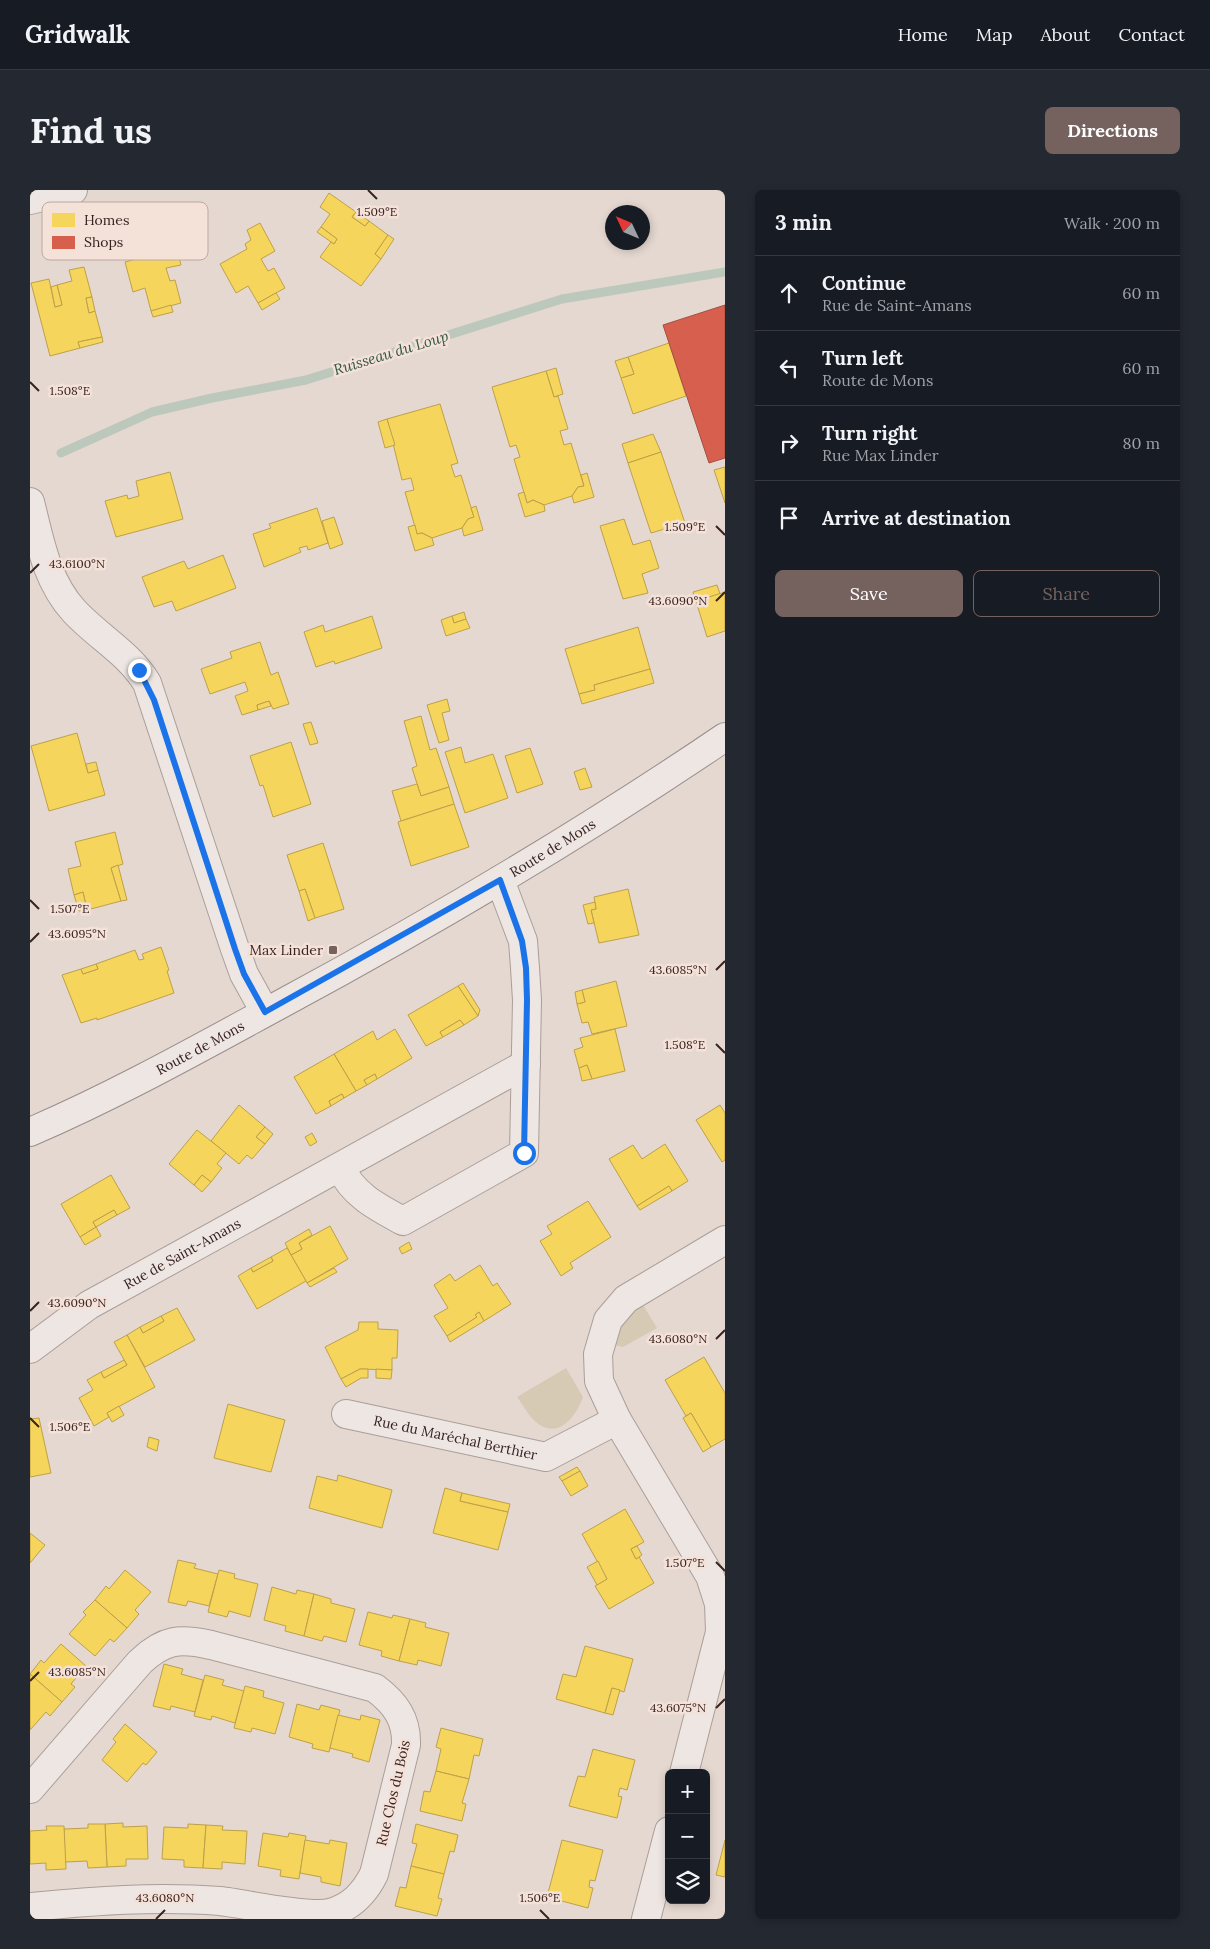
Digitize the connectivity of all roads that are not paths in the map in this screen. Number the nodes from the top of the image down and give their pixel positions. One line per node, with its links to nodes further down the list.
1 (73, 190): 2 (street)
2 (30, 200)
3 (30, 502): 6 (street)
4 (725, 737): 5 (street, Route de Mons)
5 (500, 880): 6 (street, Route de Mons); 7 (street)
6 (265, 1012): 8 (street, Route de Mons)
7 (526, 1064): 9 (street, Rue de Saint-Amans); 9 (street)
8 (30, 1132)
9 (340, 1167): 11 (street, Rue de Saint-Amans)
10 (725, 1240): 13 (street)
11 (30, 1349)
12 (346, 1414): 13 (street, Rue du Maréchal Berthier)
13 (617, 1420): 14 (street)
14 (685, 1769)
15 (30, 1789): 17 (street, Rue Clos du Bois)
16 (665, 1846): 18 (street)
17 (30, 1907)
18 (646, 1919)

